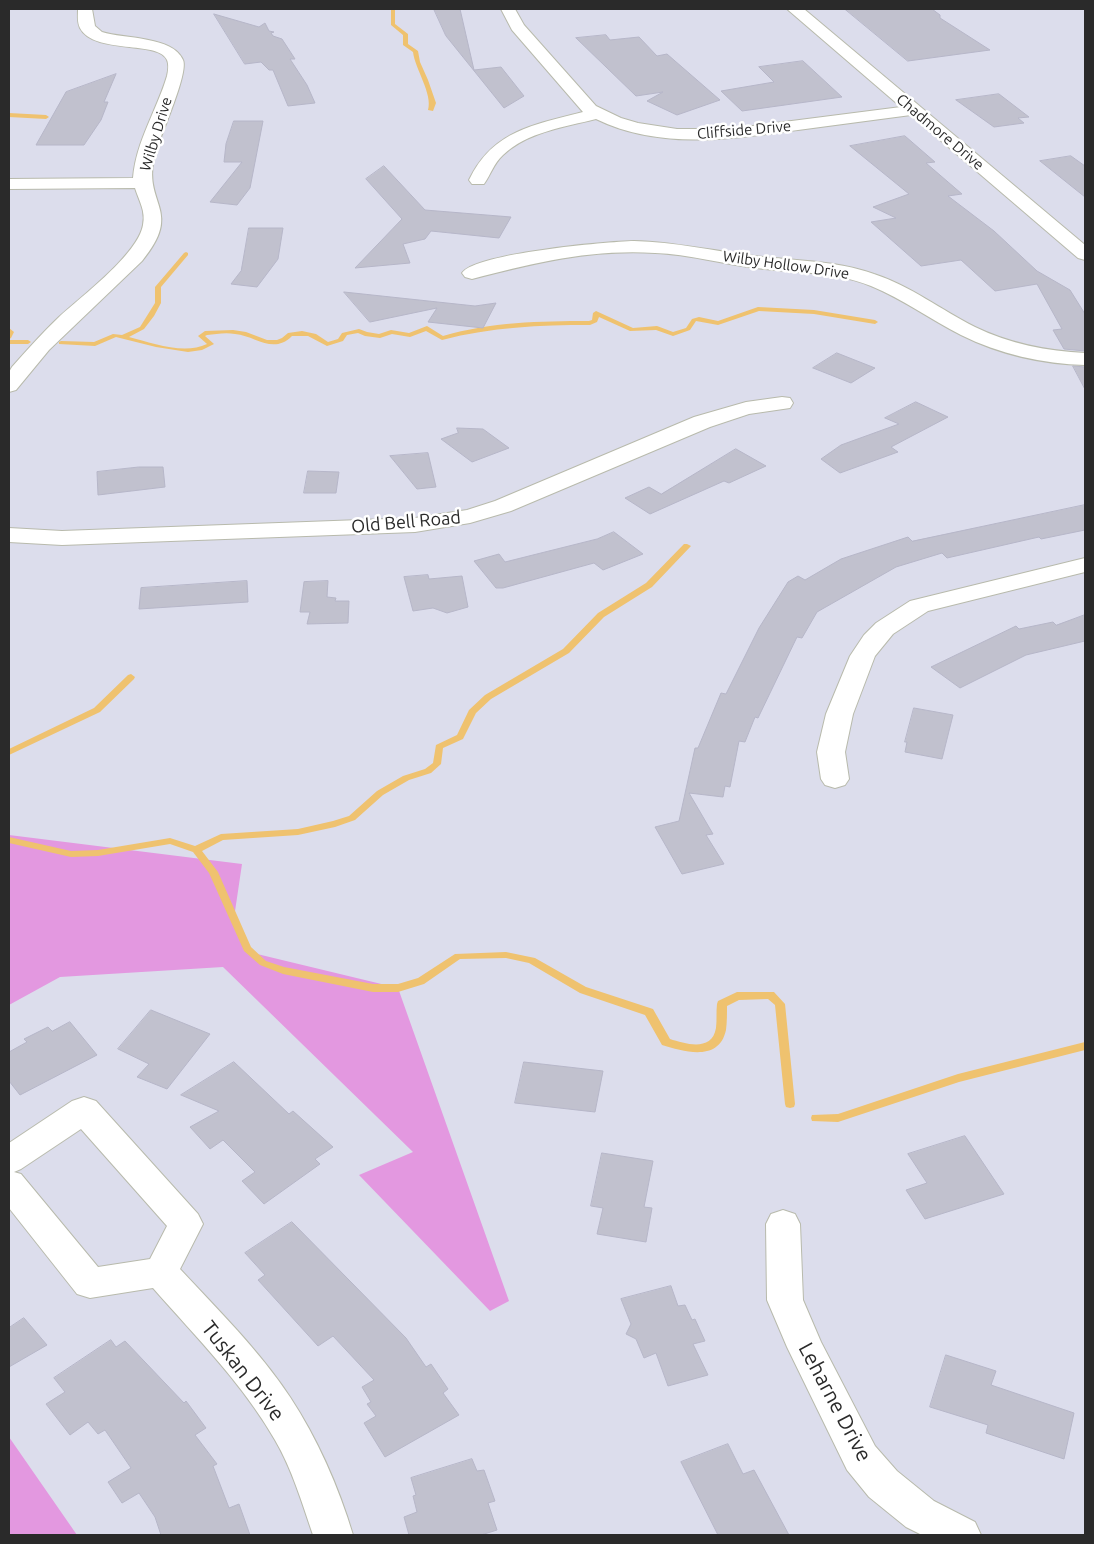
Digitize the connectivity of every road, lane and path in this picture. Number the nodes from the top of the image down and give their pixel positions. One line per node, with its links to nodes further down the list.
1 (85, 9): 7 (street, Wilby Drive)
2 (508, 9): 5 (street, Cliffside Drive)
3 (795, 9): 4 (street, Chadmore Drive)
4 (913, 110): 5 (street, Cliffside Drive); 9 (street, Chadmore Drive)
5 (596, 114): 6 (street)
6 (478, 180)
7 (143, 183): 8 (street); 12 (street, Wilby Drive)
8 (9, 184)
9 (1085, 254)
10 (472, 273): 11 (street, Wilby Hollow Drive)
11 (1085, 359)
12 (9, 386)
13 (782, 403): 14 (street, Old Bell Road)
14 (9, 535)
15 (1085, 564): 16 (street)
16 (835, 779)
17 (9, 1160): 20 (street)
18 (9, 1184): 20 (street)
19 (783, 1224): 22 (street, Leharne Drive)
20 (161, 1272): 21 (street, Tuskan Drive)
21 (333, 1535)
22 (961, 1535)

